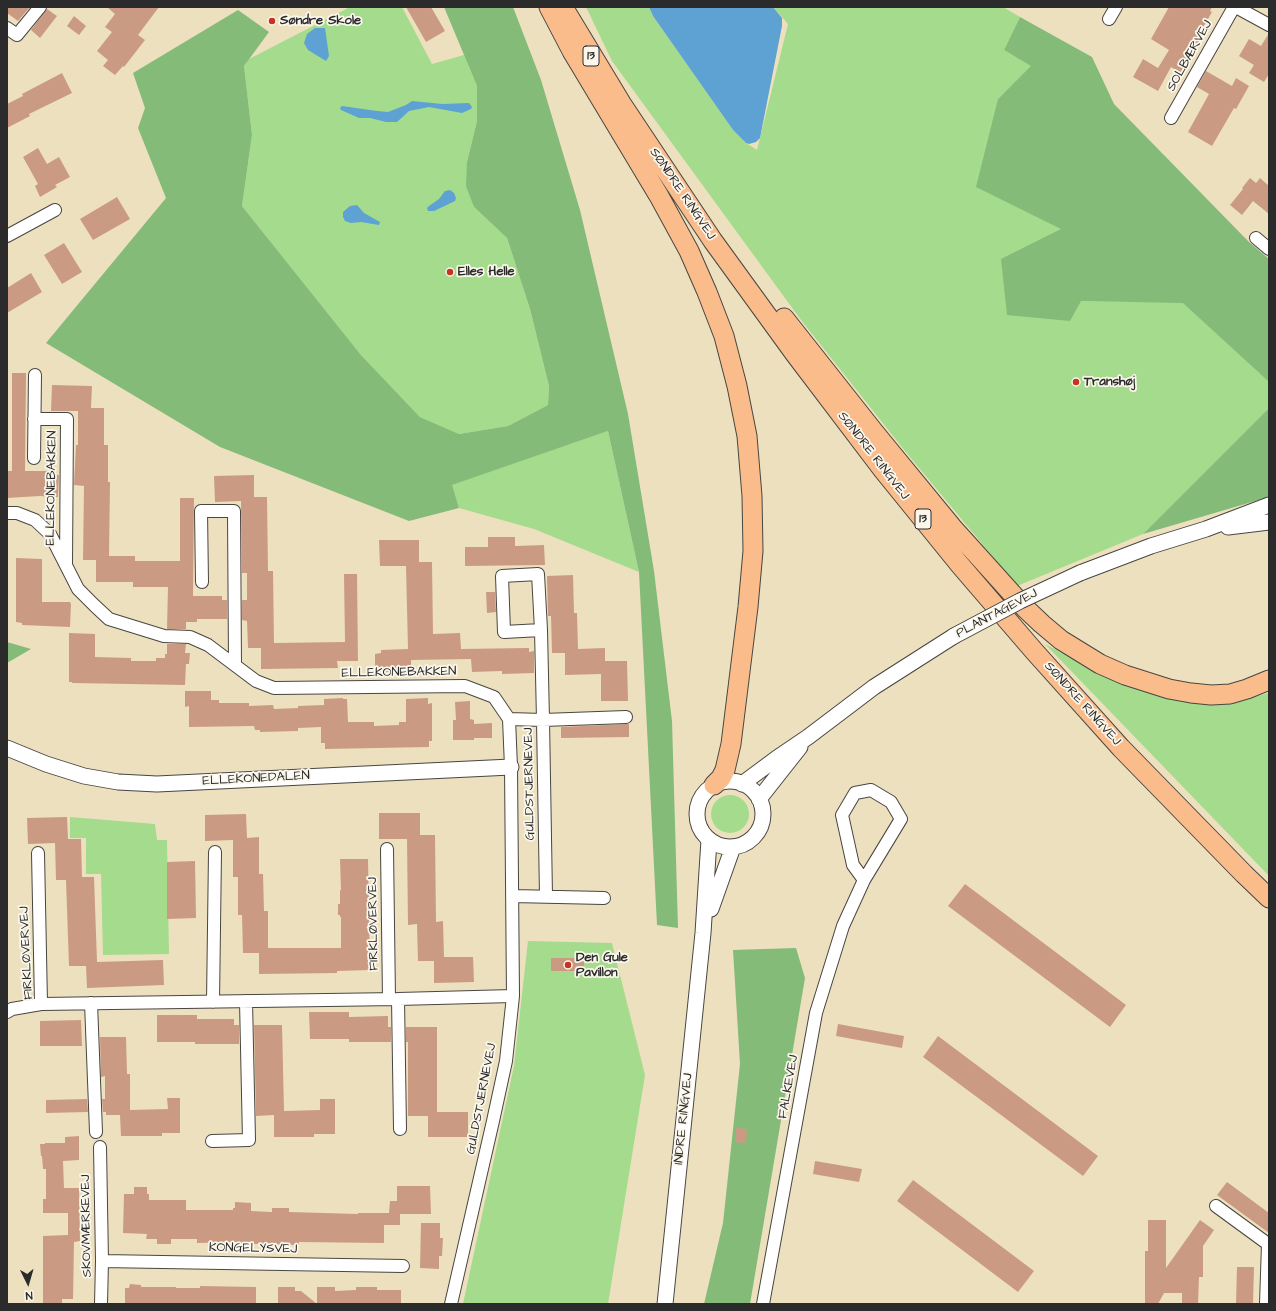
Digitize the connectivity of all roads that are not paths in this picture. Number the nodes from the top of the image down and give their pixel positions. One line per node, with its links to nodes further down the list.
1 (40, 7): 8 (street)
2 (549, 7): 34 (main road)
3 (563, 7): 9 (main road, SØNDRE RINGVEJ / 13)
4 (1116, 7): 6 (street)
5 (1235, 7): 7 (street); 10 (street, SOLBÆRVEJ)
6 (1109, 19)
7 (1269, 26)
8 (7, 28)
9 (621, 104): 26 (main road); 45 (main road, SØNDRE RINGVEJ / 13)
10 (1171, 118)
11 (55, 210): 12 (street)
12 (7, 236)
13 (1256, 238): 14 (street)
14 (1269, 249)
15 (35, 375): 16 (street, ELLEKONEBAKKEN)
16 (34, 419): 17 (street, ELLEKONEBAKKEN); 22 (street, ELLEKONEBAKKEN)
17 (34, 458)
18 (1269, 505): 21 (street, PLANTAGEVEJ)
19 (7, 513): 22 (street, ELLEKONEBAKKEN)
20 (1269, 522): 21 (street, PLANTAGEVEJ)
21 (1206, 529): 30 (street, PLANTAGEVEJ, bridge)
22 (66, 565): 25 (street, ELLEKONEBAKKEN)
23 (202, 582): 25 (street)
24 (541, 630): 24 (street, GULDSTJERNEVEJ); 29 (street, GULDSTJERNEVEJ)
25 (235, 665): 28 (street, ELLEKONEBAKKEN)
26 (1269, 680)
27 (626, 717): 29 (street, GULDSTJERNEVEJ)
28 (509, 719): 29 (street, GULDSTJERNEVEJ); 32 (street)
29 (543, 720): 43 (street, GULDSTJERNEVEJ)
30 (808, 737): 33 (street, PLANTAGEVEJ); 35 (street, PLANTAGEVEJ)
31 (7, 748): 32 (street, ELLEKONEDALEN)
32 (511, 767): 42 (street, GULDSTJERNEVEJ)
33 (742, 784): 34 (street); 35 (street)
34 (714, 785): 36 (street)
35 (759, 799): 37 (street)
36 (709, 840): 37 (street); 46 (street, INDRE RINGVEJ)
37 (733, 847): 46 (street, INDRE RINGVEJ)
38 (386, 849): 48 (street, FIRKLØVERVEJ)
39 (215, 852): 50 (street)
40 (38, 854): 52 (street, FIRKLØVERVEJ)
41 (864, 880): 41 (street, FALKEVEJ); 64 (street, FALKEVEJ)
42 (512, 896): 43 (street); 47 (street, GULDSTJERNEVEJ)
43 (546, 896): 44 (street)
44 (604, 898)
45 (1269, 898)
46 (703, 933): 63 (street, INDRE RINGVEJ)
47 (513, 996): 48 (street, FIRKLØVERVEJ); 62 (street, GULDSTJERNEVEJ)
48 (394, 999): 49 (street, FIRKLØVERVEJ); 54 (street, FIRKLØVERVEJ)
49 (246, 1001): 50 (street, FIRKLØVERVEJ); 56 (street)
50 (213, 1002): 51 (street, FIRKLØVERVEJ)
51 (91, 1003): 52 (street, FIRKLØVERVEJ); 55 (street)
52 (41, 1004): 53 (street)
53 (7, 1012)
54 (400, 1129)
55 (96, 1132)
56 (212, 1141)
57 (100, 1147): 59 (street, SKOVMÆRKEVEJ)
58 (1216, 1206): 65 (street)
59 (102, 1261): 60 (street, KONGELYSVEJ); 61 (street, SKOVMÆRKEVEJ)
60 (403, 1266)
61 (101, 1304)
62 (451, 1304)
63 (665, 1304)
64 (763, 1304)
65 (1266, 1304)

